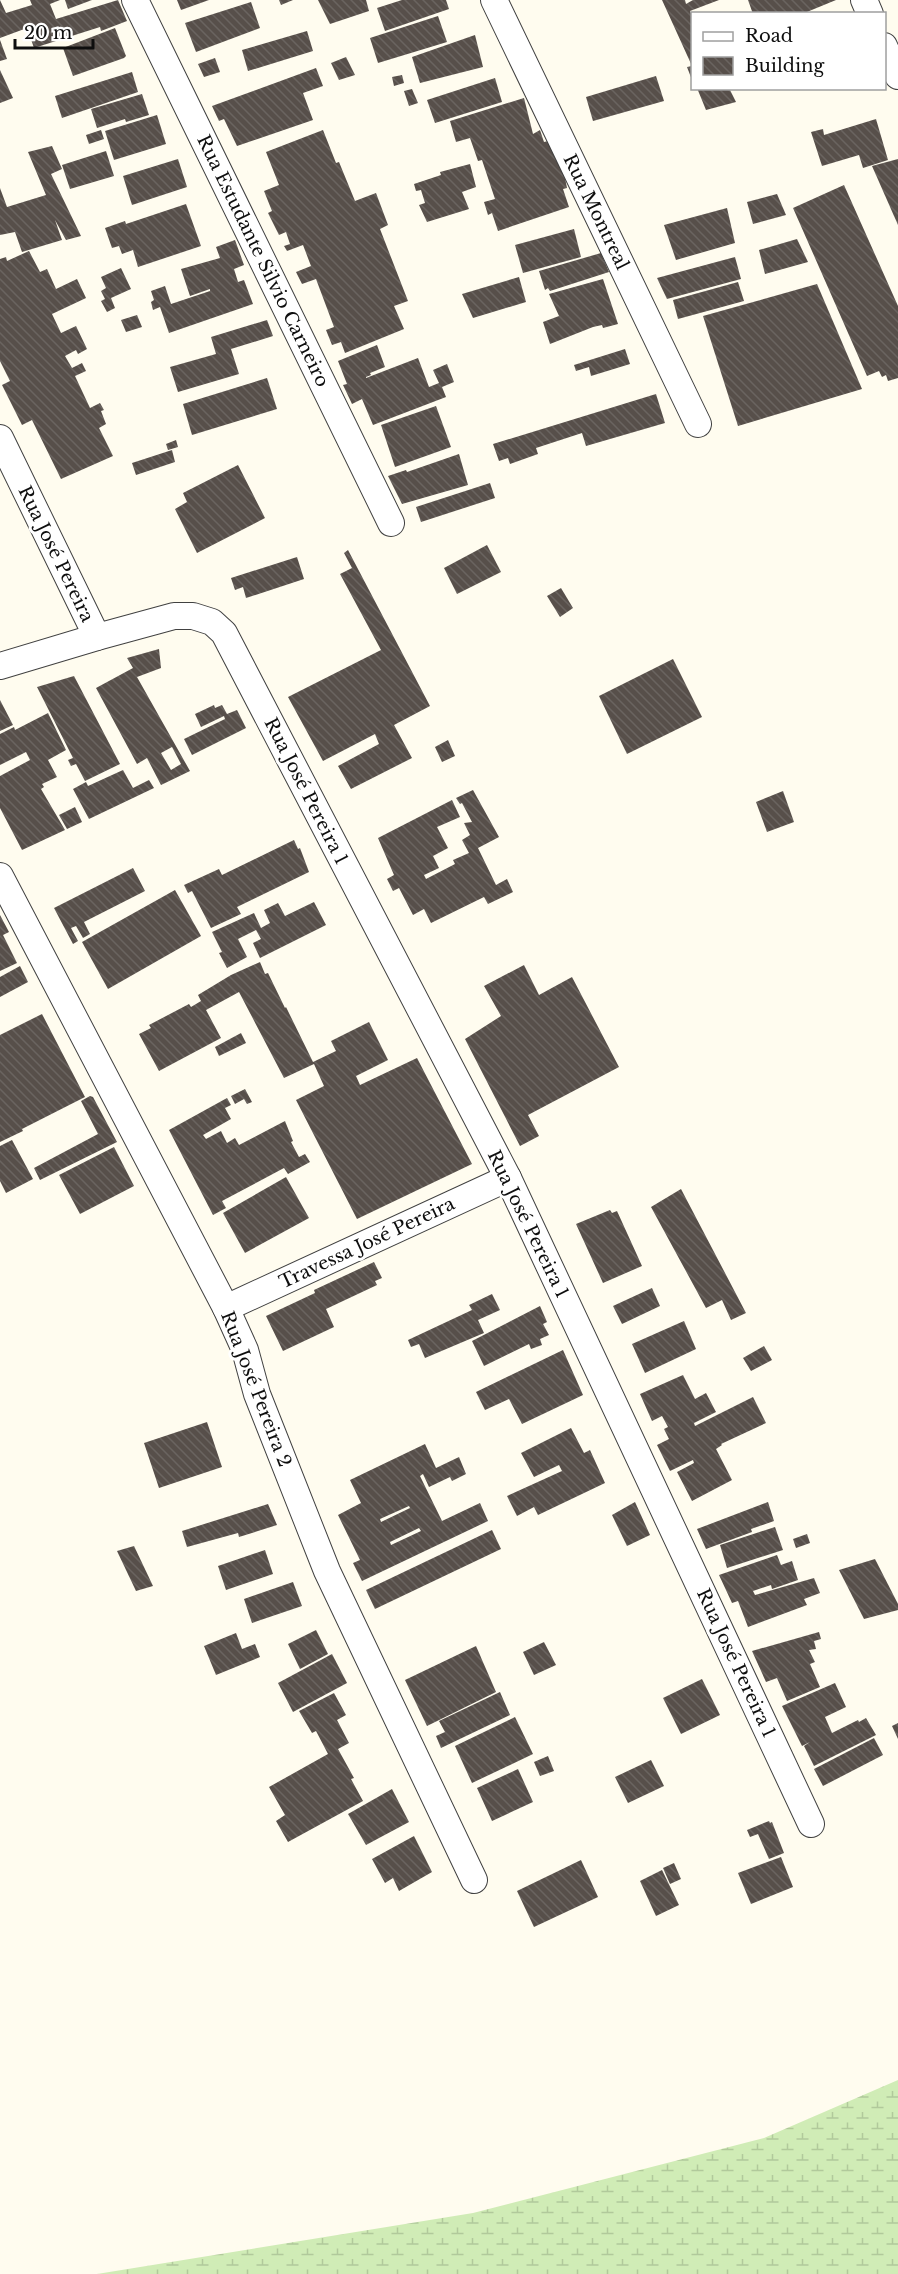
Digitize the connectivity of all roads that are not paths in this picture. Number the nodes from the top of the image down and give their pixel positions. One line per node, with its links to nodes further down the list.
1 (135, 0): 7 (street, Rua Estudante Silvio Carneiro)
2 (494, 0): 5 (street, Rua Montreal)
3 (886, 48): 4 (street)
4 (898, 76)
5 (698, 424)
6 (0, 438): 8 (street, Rua José Pereira)
7 (391, 523)
8 (97, 637): 9 (street); 11 (street, Rua José Pereira 1)
9 (0, 666)
10 (0, 876): 12 (street, Rua José Pereira 2)
11 (508, 1178): 12 (street, Travessa José Pereira); 13 (street, Rua José Pereira 1)
12 (226, 1308): 14 (street, Rua José Pereira 2)
13 (811, 1824)
14 (474, 1880)

